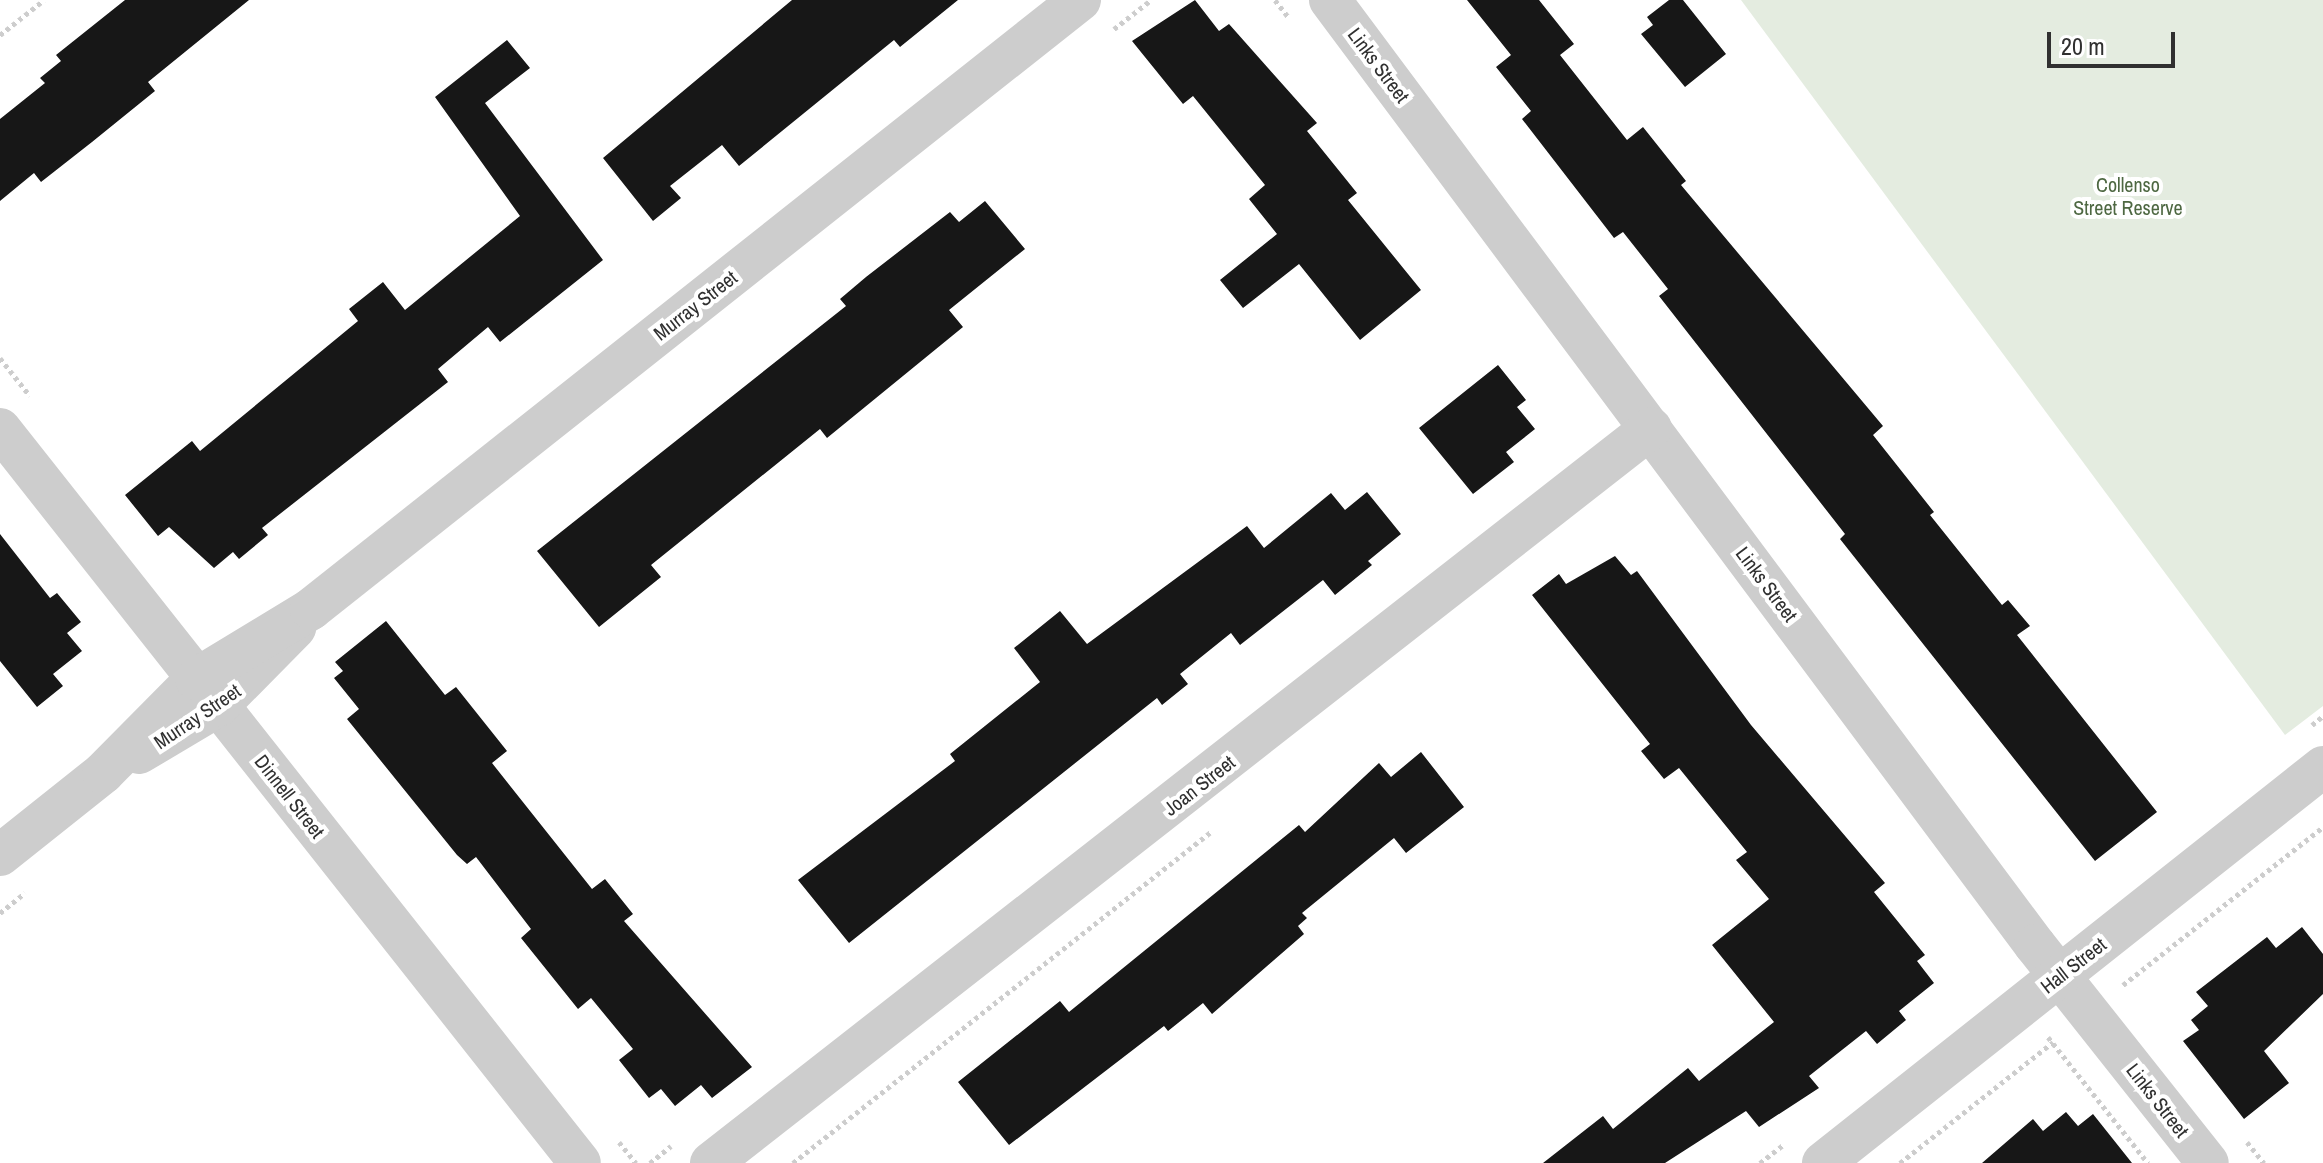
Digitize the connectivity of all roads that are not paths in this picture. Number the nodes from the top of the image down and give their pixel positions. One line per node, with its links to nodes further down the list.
1 (1080, 0): 5 (street, Murray Street)
2 (1330, 0): 3 (street, Links Street)
3 (1651, 428): 8 (street, Links Street); 9 (street, Joan Street)
4 (0, 429): 5 (street, Dinnell Street)
5 (207, 692): 7 (street, Murray Street); 10 (street, Dinnell Street)
6 (2323, 767): 8 (street, Hall Street)
7 (0, 855)
8 (2059, 975): 12 (street, Hall Street); 13 (street, Links Street)
9 (737, 1152): 11 (street, Joan Street)
10 (580, 1163)
11 (711, 1163)
12 (1823, 1163)
13 (2208, 1163)

